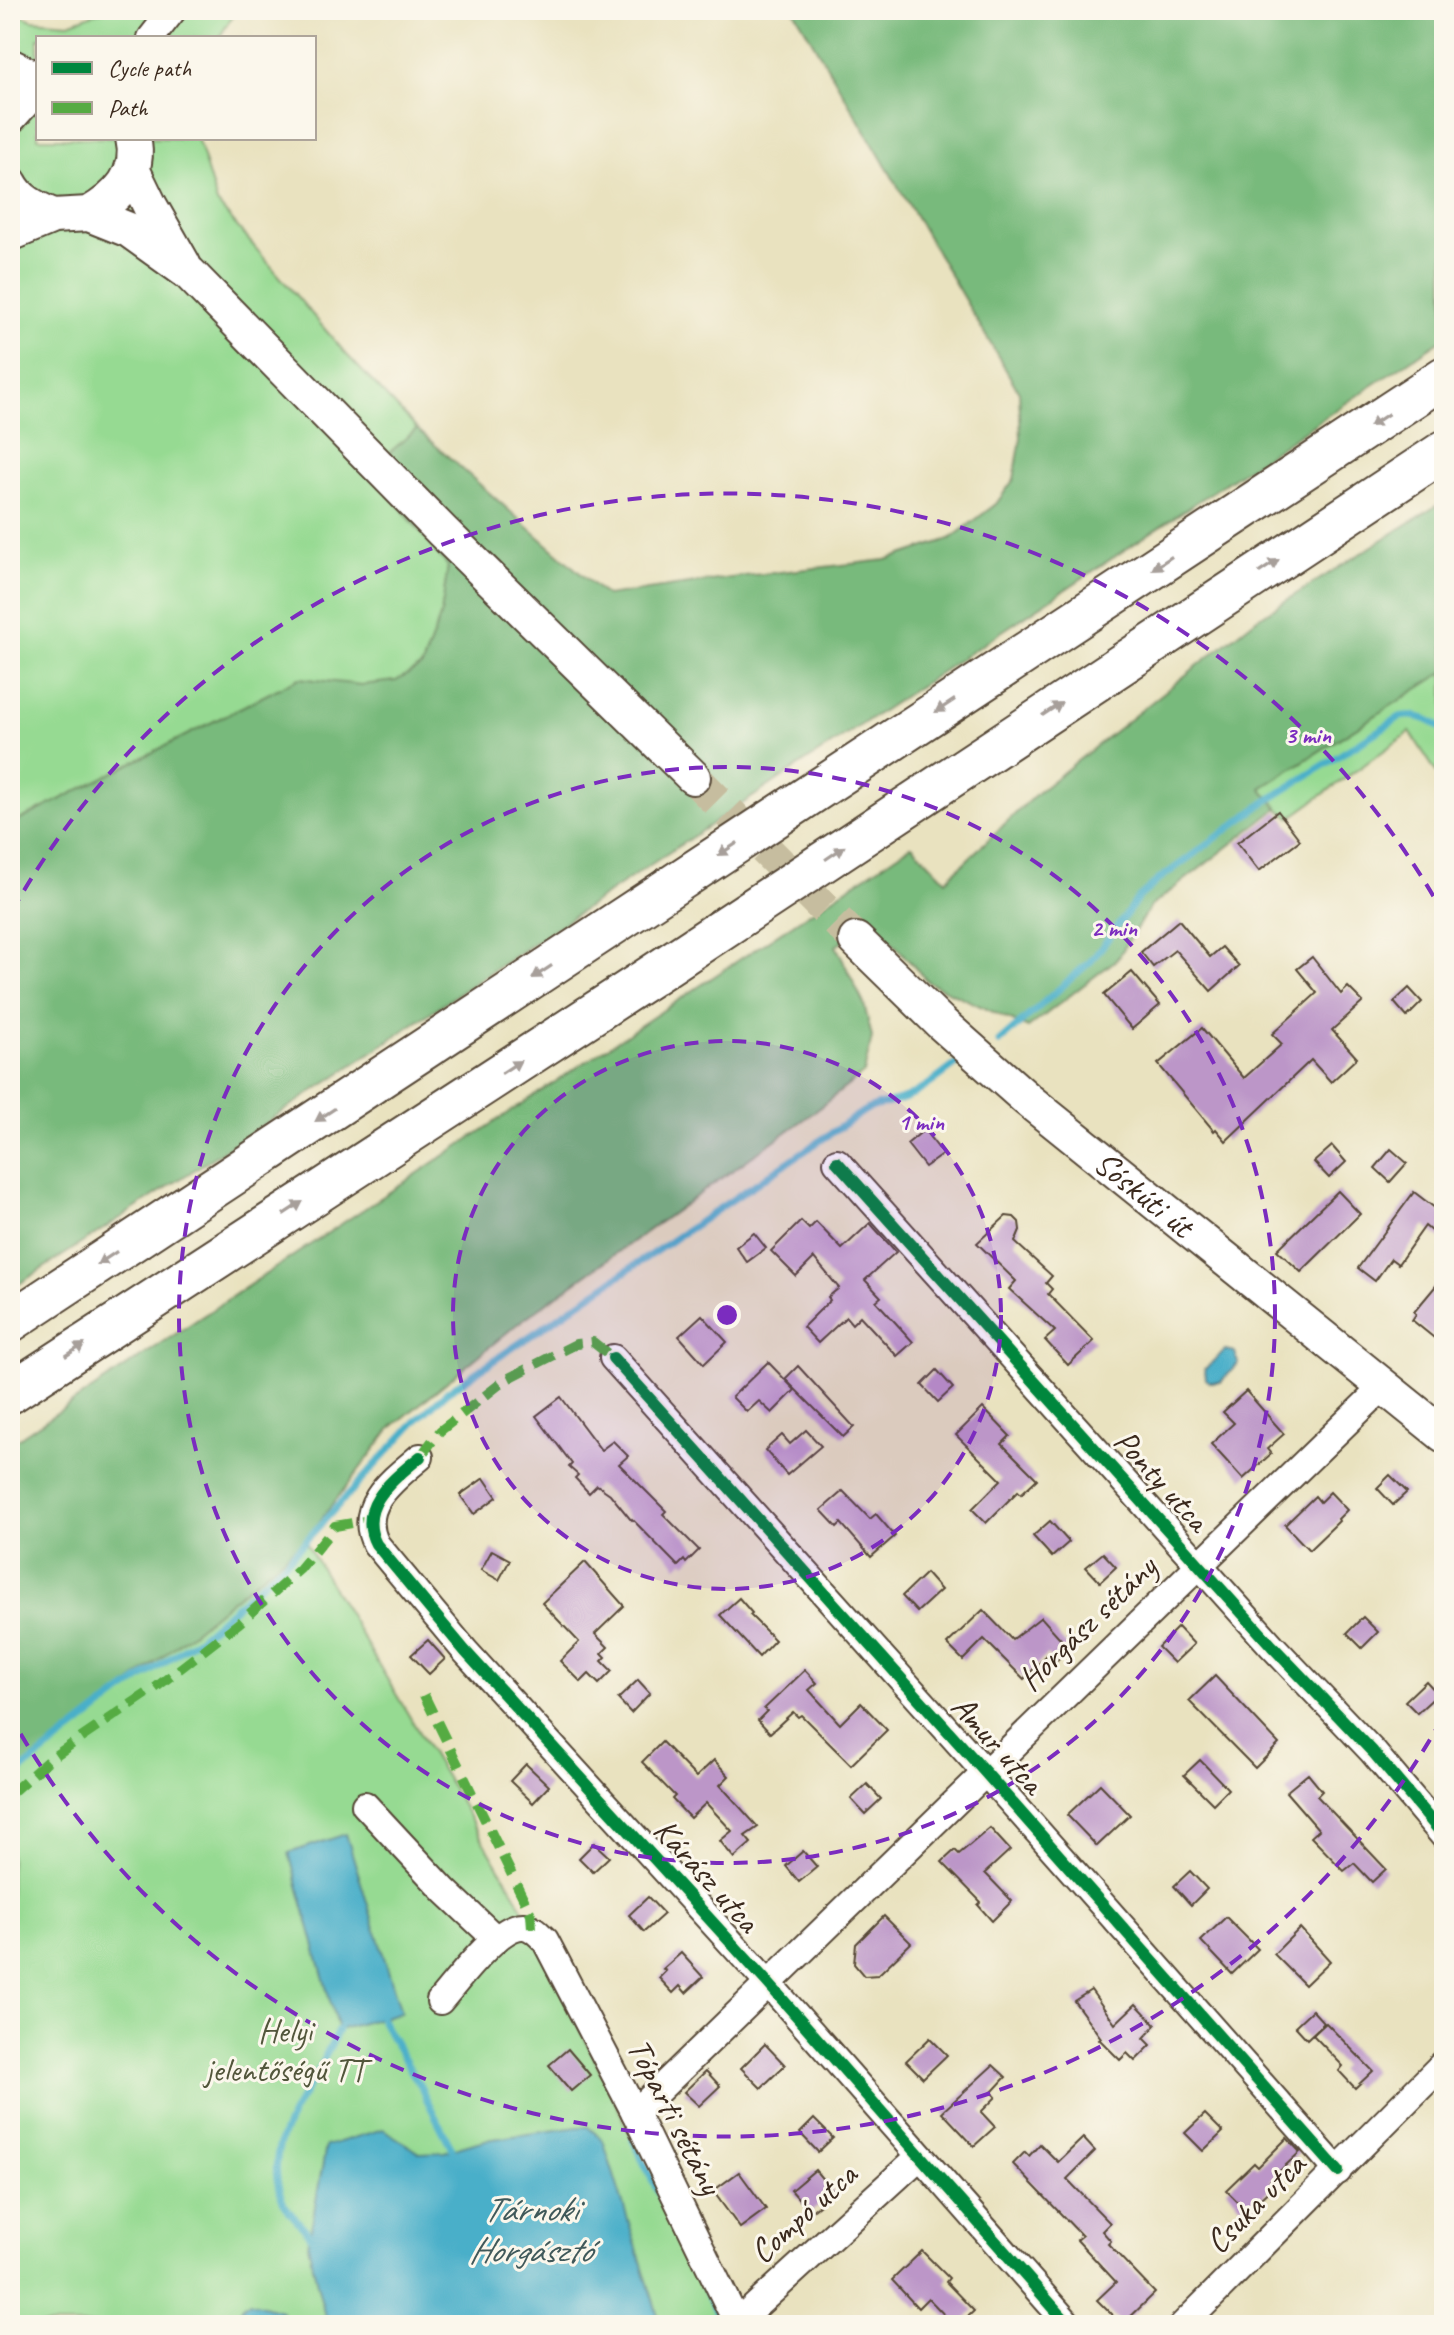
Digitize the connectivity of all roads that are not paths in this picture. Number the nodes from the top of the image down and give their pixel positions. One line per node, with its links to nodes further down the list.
1 (173, 10): 2 (street)
2 (153, 36)
3 (10, 66): 4 (main road)
4 (36, 79)
5 (36, 92): 6 (main road)
6 (10, 116)
7 (132, 154): 9 (main road); 12 (main road)
8 (10, 183): 10 (main road)
9 (89, 214): 10 (main road); 12 (main road)
10 (53, 216): 11 (main road)
11 (10, 234)
12 (189, 273): 15 (main road)
13 (1444, 377): 18 (highway, one-way to 18)
14 (1444, 451): 21 (highway, one-way to 14)
15 (693, 777)
16 (856, 940): 20 (main road, Sóskúti út)
17 (837, 1162): 24 (street, Ponty utca)
18 (10, 1322)
19 (613, 1358): 25 (street, Amur utca)
20 (1384, 1386): 22 (main road, Sóskúti út); 24 (street, Horgász sétány)
21 (10, 1393)
22 (1444, 1435)
23 (420, 1457): 29 (street, Kárász utca)
24 (1199, 1564): 25 (street, Horgász sétány); 27 (street, Ponty utca)
25 (985, 1772): 29 (street, Horgász sétány); 34 (street, Amur utca)
26 (365, 1805): 28 (street)
27 (1444, 1836)
28 (496, 1939): 30 (street); 32 (street, Tóparti sétány)
29 (767, 1982): 32 (street, Horgász sétány); 33 (street, Kárász utca)
30 (440, 2001)
31 (1444, 2063): 34 (street, Csuka utca)
32 (635, 2113): 35 (street, Tóparti sétány)
33 (919, 2157): 35 (street, Compó utca); 36 (street, Kárász utca)
34 (1338, 2171): 37 (street, Csuka utca)
35 (737, 2324)
36 (1069, 2325)
37 (1183, 2325)

